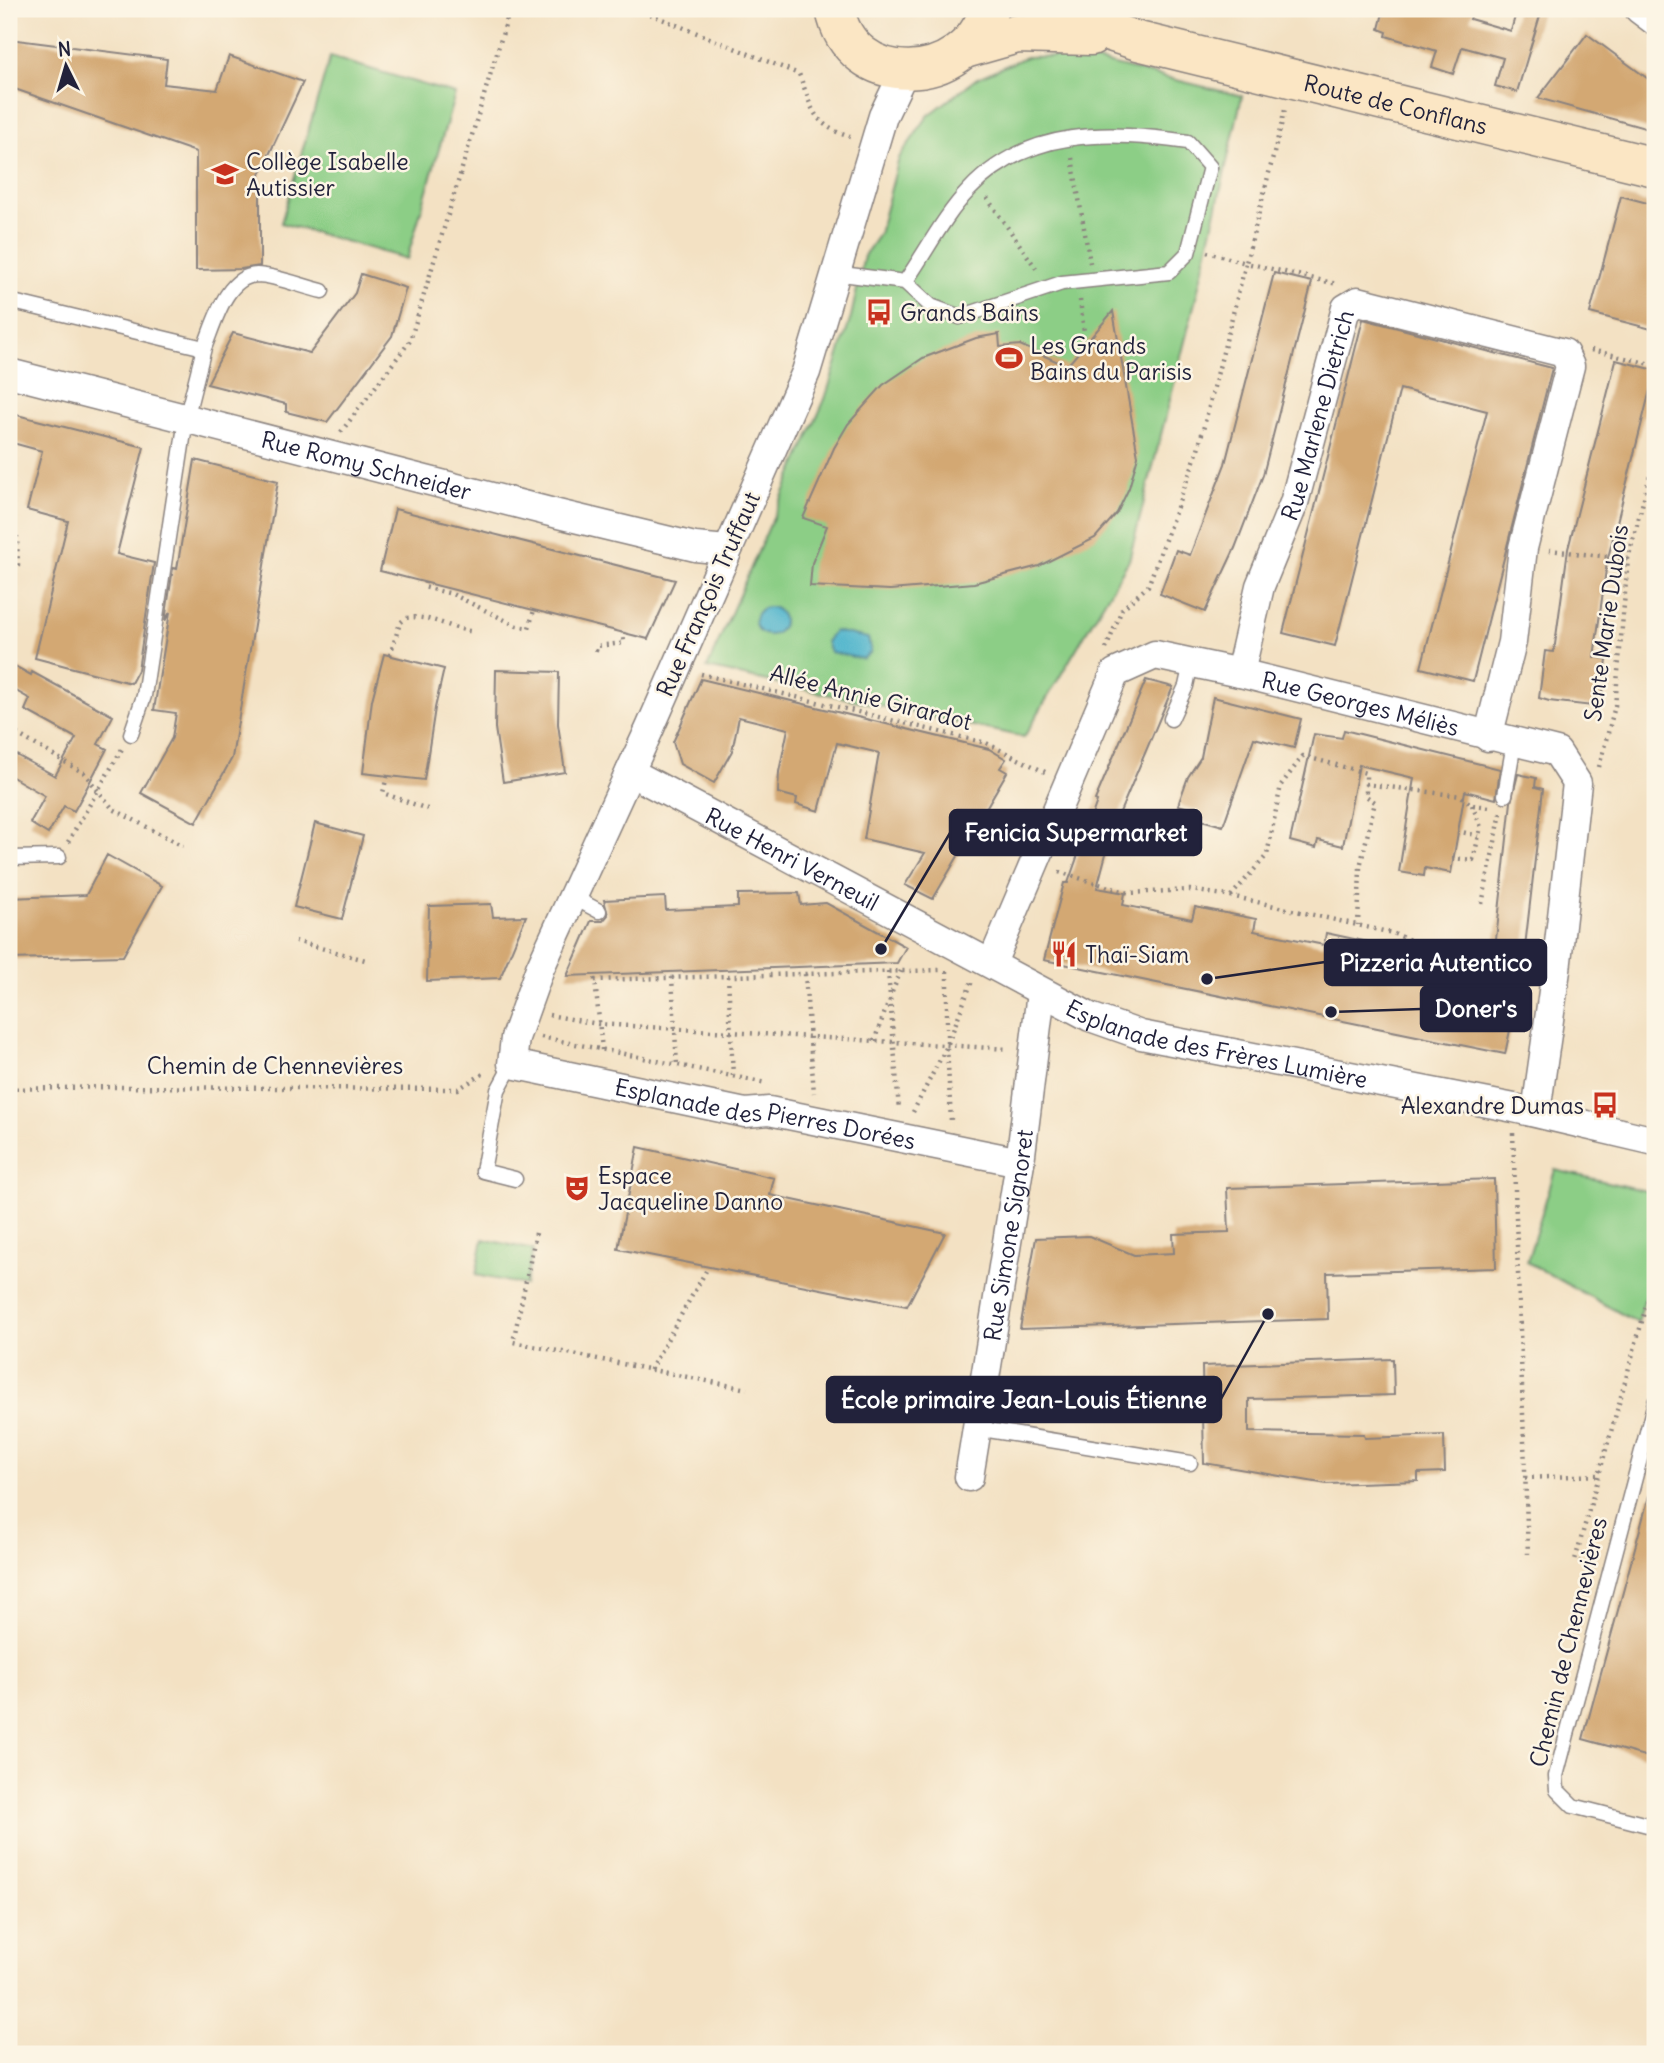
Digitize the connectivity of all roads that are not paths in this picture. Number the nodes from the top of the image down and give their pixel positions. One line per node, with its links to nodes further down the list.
1 (989, 9): 7 (main road)
2 (1049, 9): 6 (main road, Route de Conflans)
3 (1639, 9): 5 (street)
4 (834, 11): 8 (main road)
5 (1655, 21)
6 (1138, 41): 7 (main road, Route de Conflans); 9 (main road, Route de Conflans)
7 (968, 48): 8 (main road, Route de Conflans)
8 (890, 66): 10 (street, Rue François Truffaut)
9 (1655, 167)
10 (834, 274): 11 (lane); 17 (street, Rue François Truffaut)
11 (905, 282): 11 (lane)
12 (322, 291): 14 (lane)
13 (9, 301): 14 (lane)
14 (204, 348): 16 (lane)
15 (9, 373): 16 (street, Rue Romy Schneider)
16 (186, 419): 17 (street, Rue Romy Schneider); 21 (lane)
17 (727, 550): 23 (street, Rue François Truffaut)
18 (1191, 663): 19 (street, Rue Georges Méliès); 20 (lane); 29 (street, Rue Georges Méliès)
19 (1240, 673): 22 (street, Rue Georges Méliès); 22 (street, Rue Marlene Dietrich)
20 (1171, 719)
21 (131, 734)
22 (1501, 740): 24 (lane); 32 (street, Rue Georges Méliès)
23 (631, 772): 27 (street, Rue François Truffaut); 29 (street, Rue Henri Verneuil)
24 (1505, 795)
25 (59, 857): 26 (lane)
26 (9, 858)
27 (571, 896): 28 (lane); 31 (street, Rue François Truffaut)
28 (599, 911)
29 (984, 969): 30 (street, Esplanade des Frères Lumière)
30 (1041, 993): 32 (street, Esplanade des Frères Lumière); 34 (street, Rue Simone Signoret)
31 (514, 1051): 34 (street, Esplanade des Pierres Dorées); 35 (lane)
32 (1525, 1117): 33 (street, Esplanade des Frères Lumière)
33 (1655, 1141)
34 (1020, 1162): 37 (street, Rue Simone Signoret)
35 (515, 1179)
36 (1655, 1402): 38 (lane, Chemin de Chennevières)
37 (976, 1428): 39 (lane); 40 (street, Rue Simone Signoret)
38 (1649, 1449): 41 (lane, Chemin de Chennevières)
39 (1190, 1463)
40 (969, 1477)
41 (1655, 1827)

